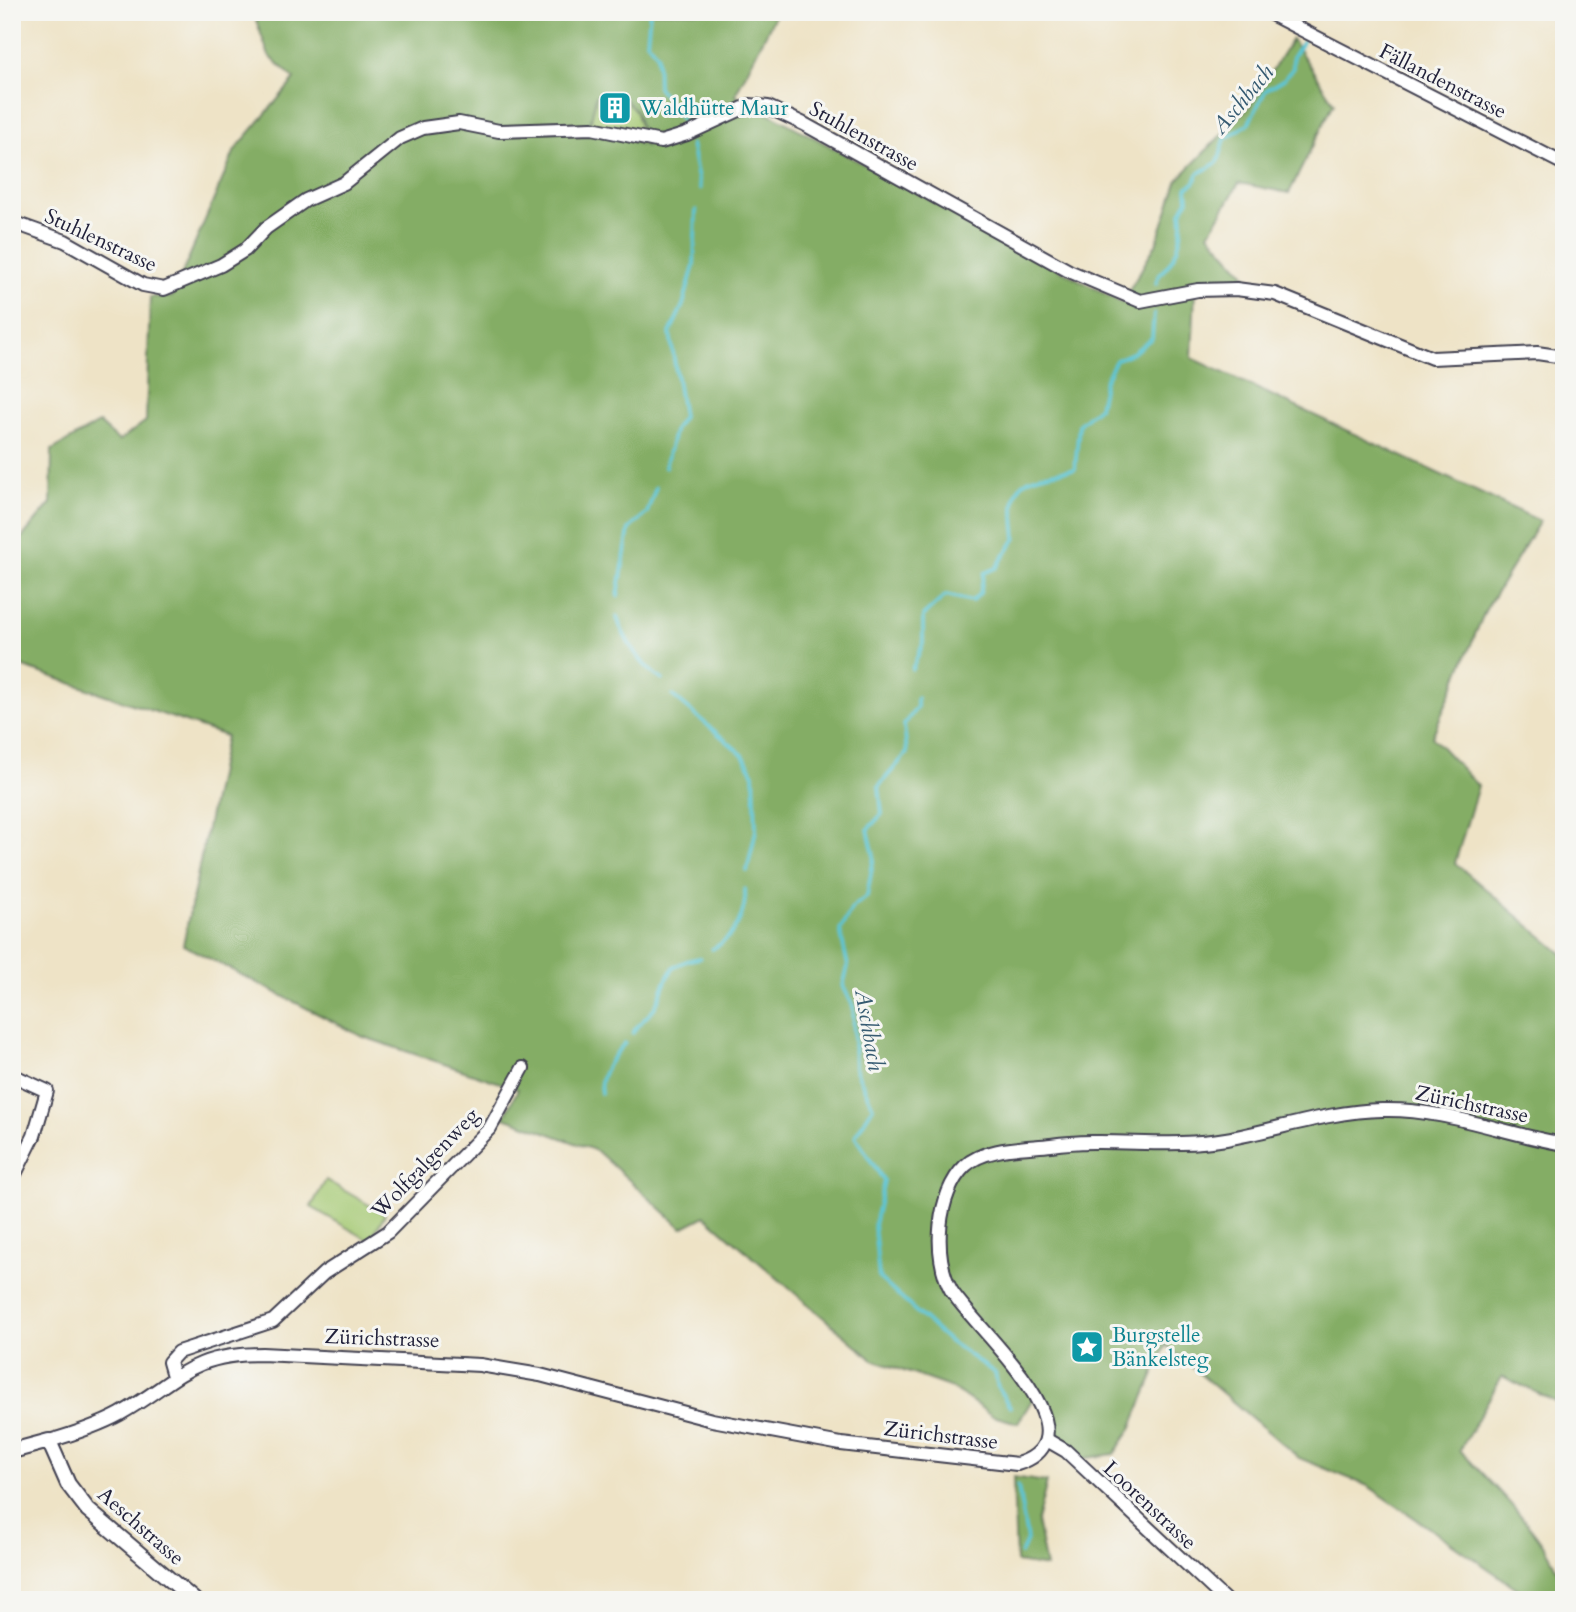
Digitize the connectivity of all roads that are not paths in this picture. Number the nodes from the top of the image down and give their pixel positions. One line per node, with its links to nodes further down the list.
1 (1267, 12): 2 (street, Fällandenstrasse)
2 (1564, 164)
3 (12, 222): 4 (street, Stuhlenstrasse)
4 (1564, 357)
5 (523, 1068): 9 (street, Wolfgalgenweg)
6 (12, 1075): 8 (street)
7 (1564, 1143): 10 (street, Zürichstrasse)
8 (12, 1180)
9 (173, 1376): 10 (street, Zürichstrasse); 11 (street, Zürichstrasse)
10 (1047, 1440): 14 (street, Loorenstrasse)
11 (48, 1441): 12 (main road, Zürichstrasse); 13 (main road, Aeschstrasse)
12 (12, 1451)
13 (194, 1600)
14 (1225, 1600)

